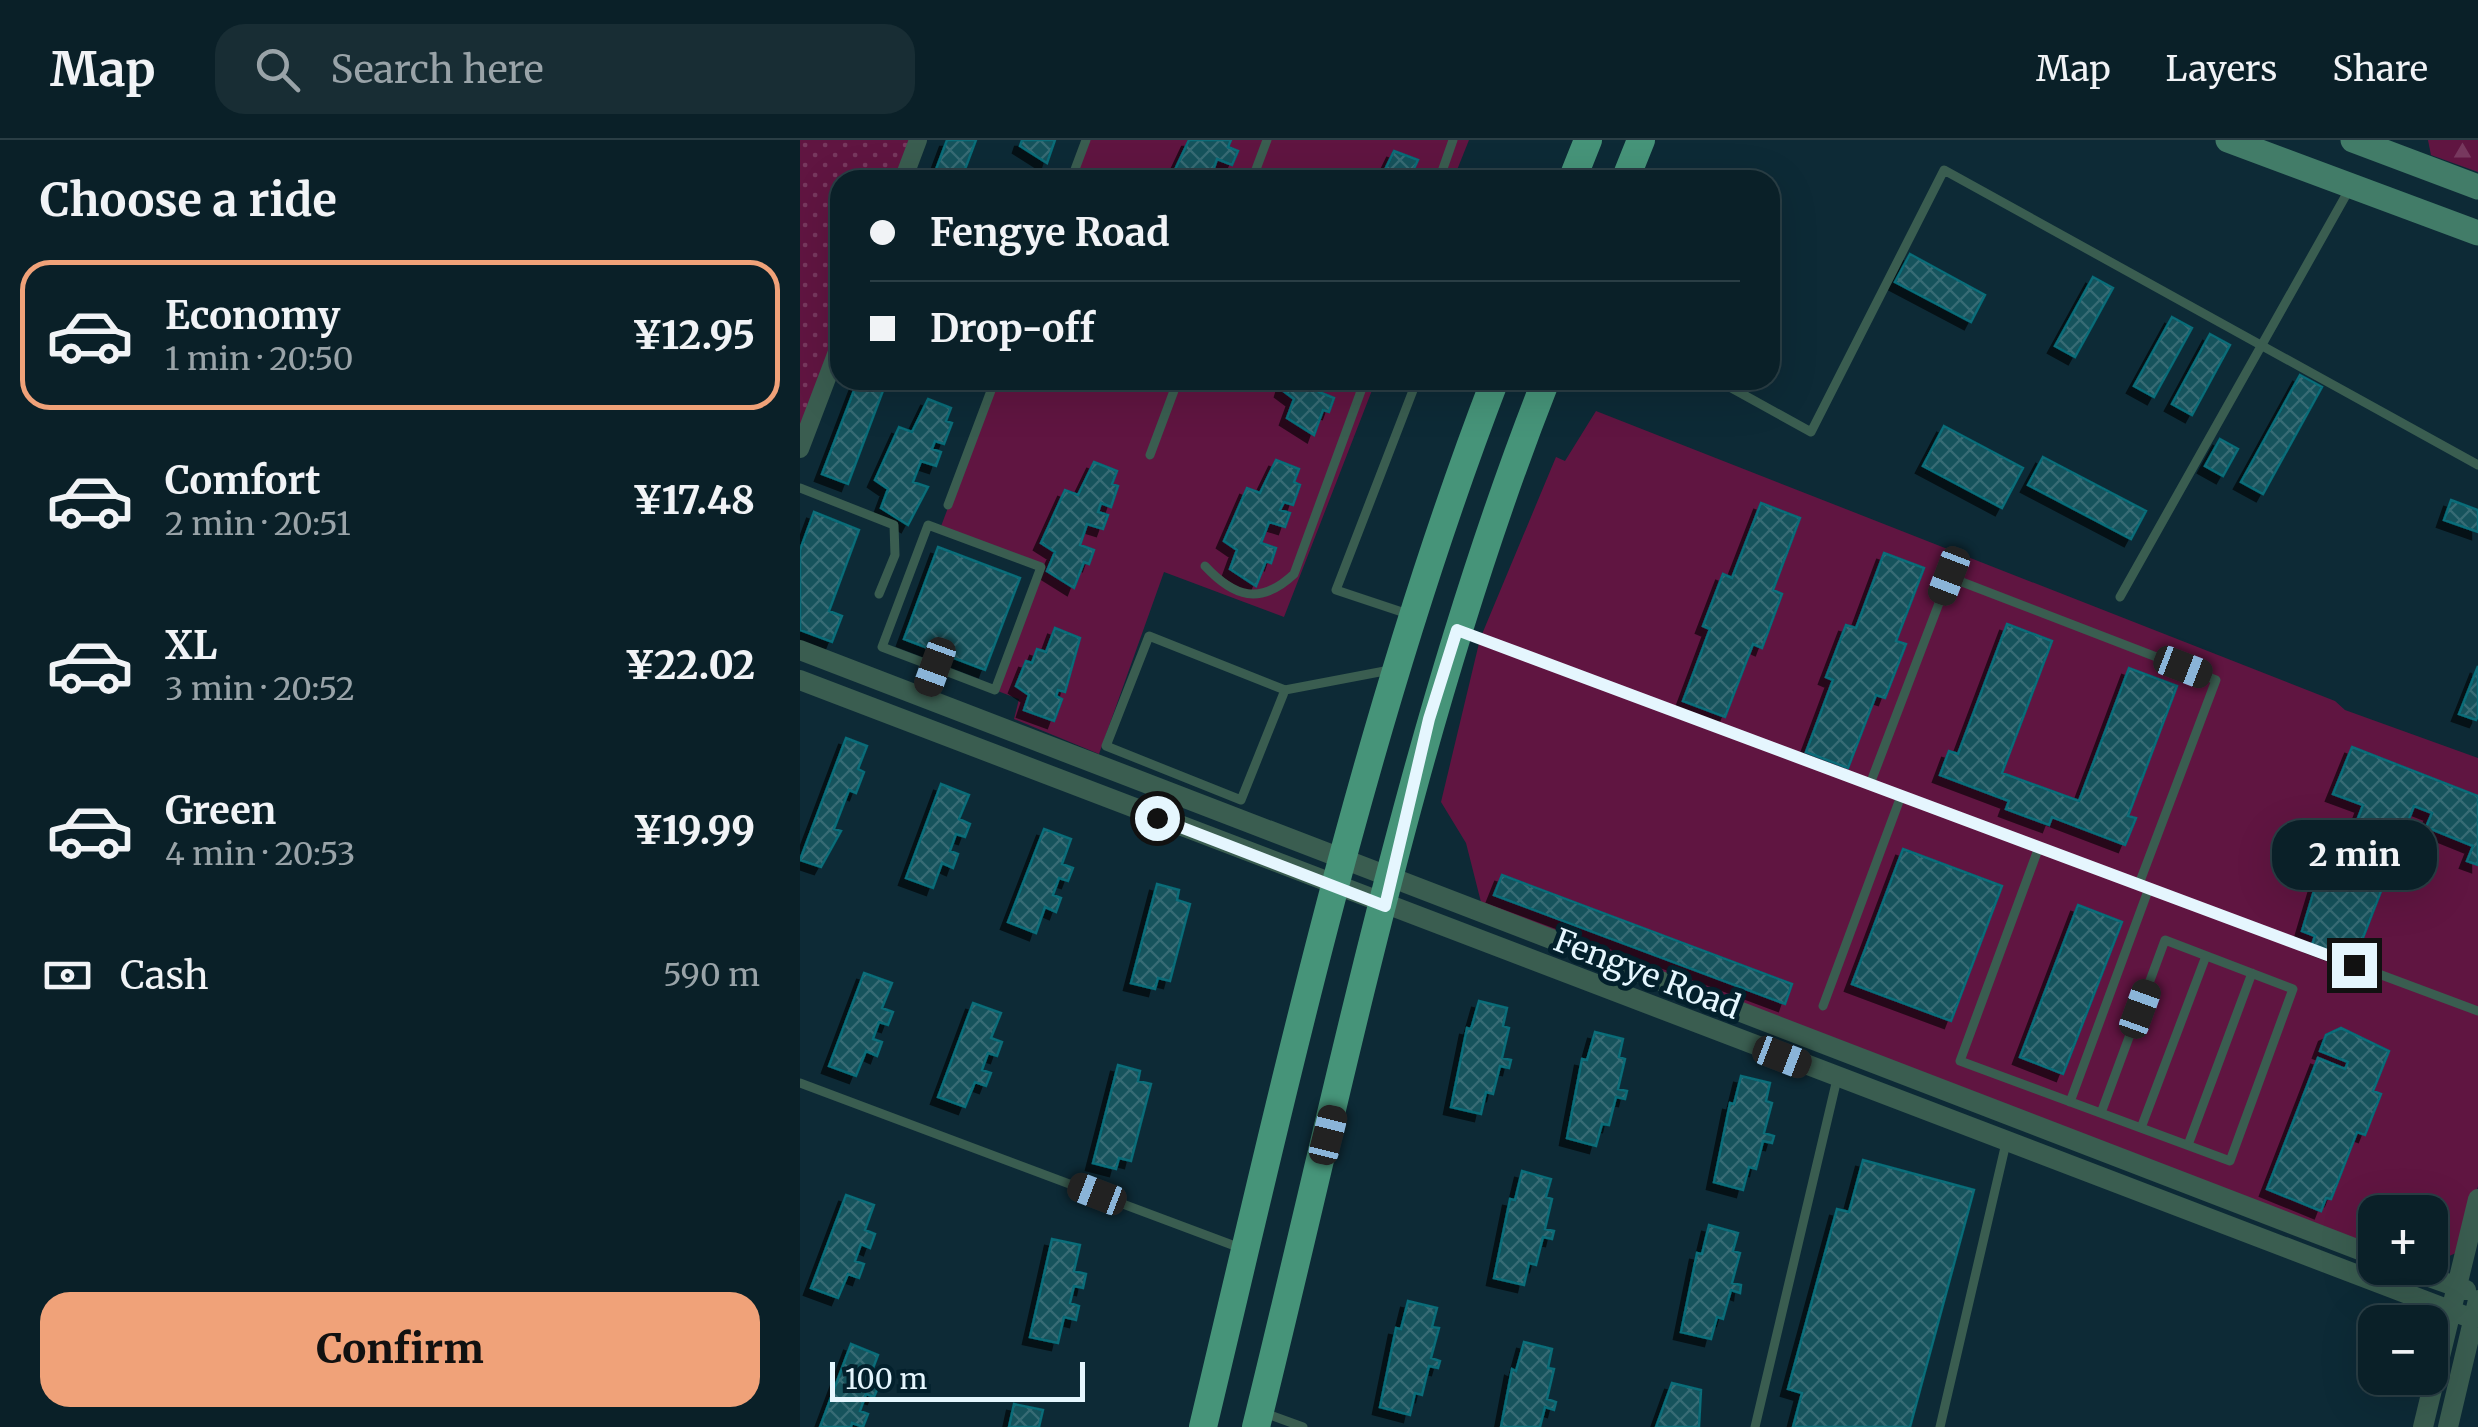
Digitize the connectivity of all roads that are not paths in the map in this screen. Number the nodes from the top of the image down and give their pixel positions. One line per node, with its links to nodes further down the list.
1 (918, 140): 9 (street)
2 (1086, 140): 10 (lane)
3 (1267, 140): 11 (lane)
4 (1454, 140): 12 (lane)
5 (1588, 140): 13 (main road)
6 (1641, 140): 14 (main road)
7 (2228, 140): 15 (main road)
8 (2353, 140): 16 (main road)
9 (906, 170)
10 (1075, 170)
11 (1256, 170)
12 (1443, 170)
13 (1576, 170)
14 (1629, 170)
15 (2351, 186): 17 (main road); 18 (lane)
16 (2478, 187)
17 (2478, 232)
18 (2261, 345): 26 (lane); 29 (lane); 34 (lane)
19 (830, 370): 27 (street)
20 (992, 390): 31 (lane)
21 (1174, 390): 28 (lane)
22 (1361, 390): 32 (lane)
23 (1413, 390): 35 (lane)
24 (1491, 390): 35 (main road)
25 (1542, 390): 36 (main road)
26 (1735, 390)
27 (800, 449)
28 (1150, 455)
29 (2478, 465)
30 (800, 488): 33 (lane)
31 (948, 506)
32 (1205, 566)
33 (880, 594)
34 (2120, 596)
35 (1413, 616): 39 (main road)
36 (1457, 630): 43 (lane); 47 (main road)
37 (800, 650): 42 (street, Fengye Road)
38 (935, 667): 38 (lane); 42 (lane)
39 (1397, 669): 41 (lane); 46 (main road)
40 (800, 680): 49 (street, Fengye Road)
41 (1285, 690): 41 (lane)
42 (924, 698): 46 (street, Fengye Road)
43 (1870, 784): 44 (lane); 48 (lane)
44 (1901, 796): 45 (lane); 53 (lane)
45 (2039, 847): 48 (lane); 57 (lane)
46 (1343, 859): 47 (street, Fengye Road); 49 (main road)
47 (1392, 878): 50 (main road); 63 (street, Fengye Road)
48 (2144, 886): 54 (lane); 57 (lane)
49 (1336, 887): 50 (street, Fengye Road); 64 (main road)
50 (1385, 906): 55 (street, Fengye Road); 69 (main road)
51 (2206, 956): 52 (lane); 58 (lane); 59 (lane)
52 (2252, 973): 61 (lane); 61 (lane)
53 (1823, 1006)
54 (2478, 1011)
55 (1837, 1078): 60 (street, Fengye Road); 72 (lane)
56 (800, 1082): 64 (lane)
57 (2070, 1102): 58 (lane)
58 (2101, 1113): 59 (lane)
59 (2141, 1128): 61 (lane)
60 (2006, 1143): 68 (street, Fengye Road); 73 (lane)
61 (2188, 1145)
62 (2478, 1200): 66 (street)
63 (2358, 1249)
64 (1245, 1250): 70 (main road)
65 (2448, 1284): 66 (street)
66 (2456, 1287): 67 (street); 68 (street)
67 (2476, 1304): 68 (street, Fengye Road); 75 (street)
68 (2450, 1312): 74 (street)
69 (1258, 1419): 71 (lane)
70 (1203, 1427)
71 (1303, 1427)
72 (1756, 1427)
73 (1940, 1427)
74 (2422, 1427)
75 (2448, 1427)

